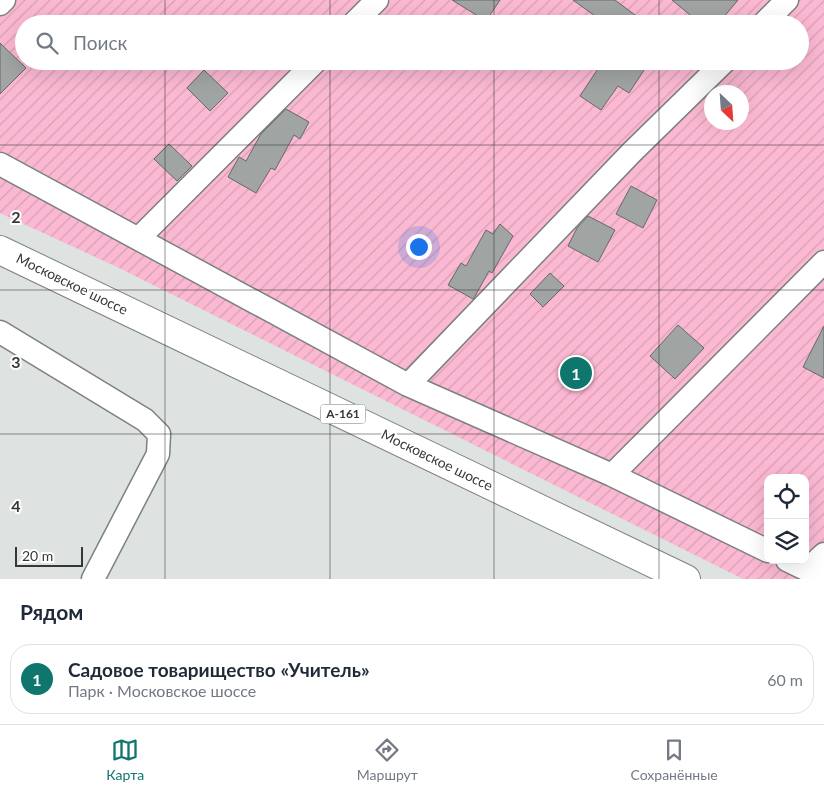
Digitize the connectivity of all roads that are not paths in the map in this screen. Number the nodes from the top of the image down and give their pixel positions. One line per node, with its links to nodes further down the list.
1 (4, 0): 4 (street)
2 (377, 0): 5 (street)
3 (787, 0): 6 (street)
4 (0, 4)
5 (362, 15)
6 (772, 15)
7 (307, 70): 10 (street)
8 (715, 70): 14 (street)
9 (0, 164): 10 (street)
10 (139, 238): 14 (street)
11 (0, 250): 21 (highway, Московское шоссе / А-161)
12 (824, 262): 15 (street)
13 (0, 332): 20 (street)
14 (408, 385): 15 (street)
15 (612, 475): 16 (street)
16 (764, 549)
17 (824, 554): 19 (street)
18 (795, 564): 19 (street)
19 (816, 574)
20 (93, 579)
21 (686, 579)

